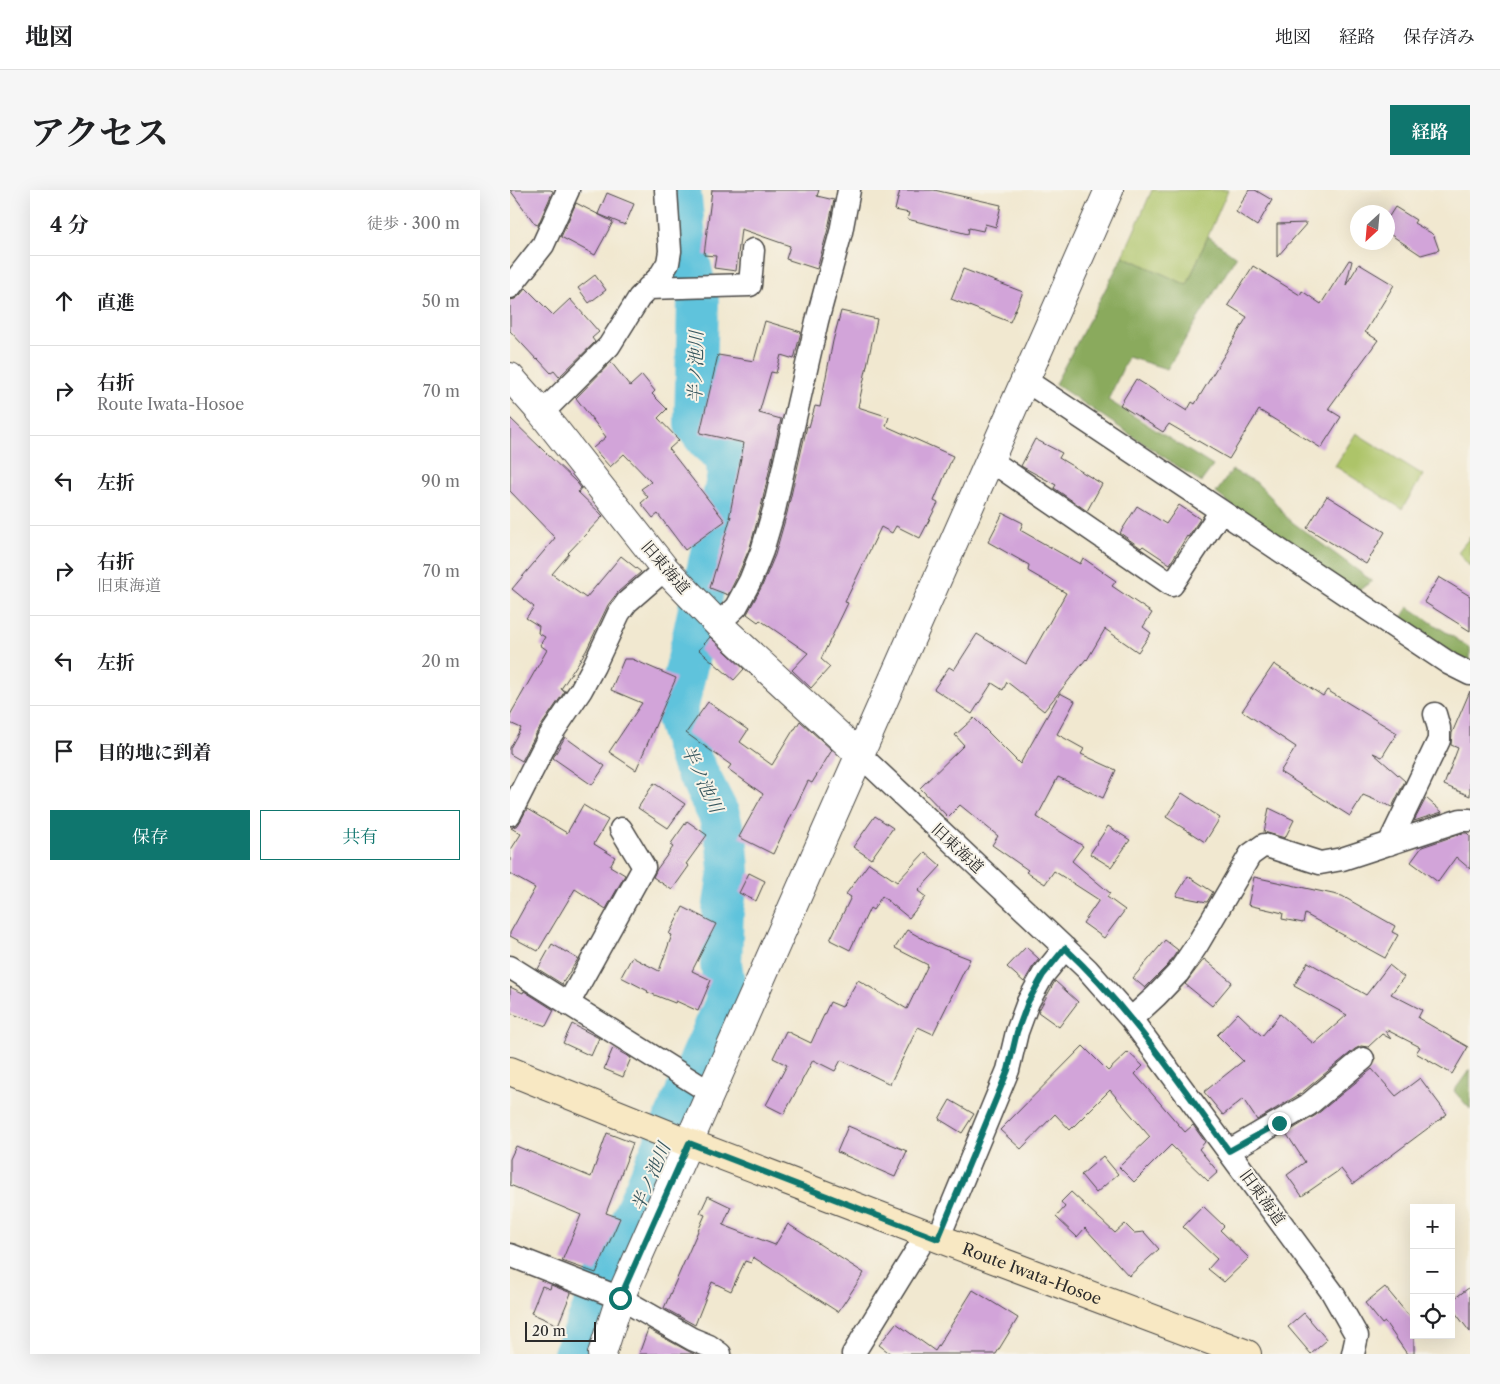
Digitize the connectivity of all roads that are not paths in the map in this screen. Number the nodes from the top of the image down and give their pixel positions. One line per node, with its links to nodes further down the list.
1 (568, 190): 6 (street)
2 (666, 190): 7 (street)
3 (848, 190): 14 (street)
4 (1109, 190): 9 (street)
5 (753, 250): 7 (street)
6 (510, 287)
7 (648, 288): 10 (street)
8 (510, 376): 10 (street, 旧東海道)
9 (1025, 380): 11 (street); 12 (street)
10 (542, 413): 13 (street, 旧東海道)
11 (990, 460): 12 (street); 17 (street)
12 (1221, 511): 15 (street)
13 (665, 569): 14 (street, 旧東海道); 18 (street)
14 (718, 624): 17 (street, 旧東海道)
15 (1470, 674)
16 (1435, 714): 21 (street)
17 (860, 755): 22 (street, 旧東海道); 28 (street)
18 (510, 814)
19 (1470, 820): 21 (street)
20 (621, 829): 24 (street)
21 (1389, 844): 25 (street)
22 (1065, 948): 25 (street, 旧東海道); 31 (street)
23 (510, 967): 24 (street)
24 (568, 1004): 28 (street)
25 (1131, 1019): 30 (street, 旧東海道)
26 (1363, 1059): 30 (street)
27 (510, 1071): 29 (main road, Route Iwata-Hosoe)
28 (710, 1093): 29 (street)
29 (689, 1143): 31 (main road, Route Iwata-Hosoe); 33 (street)
30 (1229, 1151): 38 (street, 旧東海道)
31 (932, 1237): 36 (street); 37 (main road, Route Iwata-Hosoe)
32 (510, 1255): 33 (street)
33 (620, 1298): 34 (street); 35 (street)
34 (602, 1354)
35 (720, 1354)
36 (853, 1354)
37 (1247, 1354)
38 (1353, 1354)

